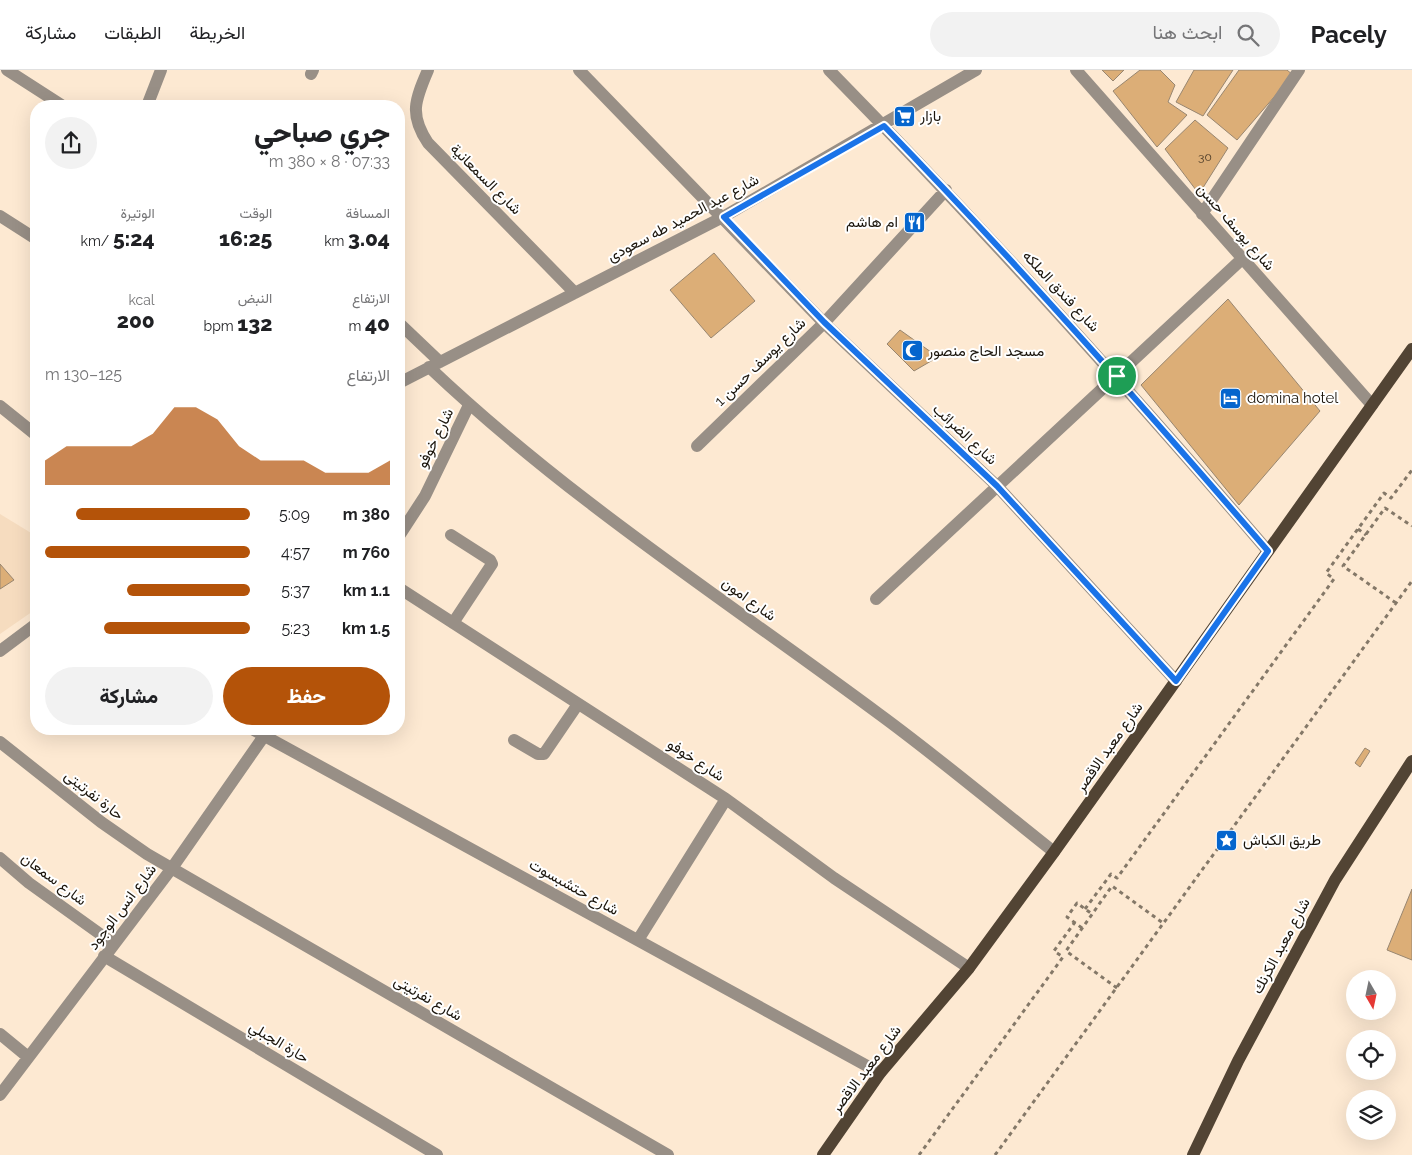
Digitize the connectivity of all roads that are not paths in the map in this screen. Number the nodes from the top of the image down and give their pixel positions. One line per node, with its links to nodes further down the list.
1 (7, 70): 9 (street)
2 (161, 70): 10 (street)
3 (428, 70): 18 (street, شارع السمعانية)
4 (579, 70): 15 (street, شارع الضرائب)
5 (829, 70): 11 (street, شارع فندق الملكه)
6 (976, 70): 11 (street, شارع عبد الحميد طه سعودى)
7 (1076, 70): 13 (street, شارع يوسف حسن)
8 (1299, 70): 13 (street)
9 (54, 100)
10 (149, 100)
11 (884, 126): 12 (street, شارع فندق الملكه); 15 (street, شارع عبد الحميد طه سعودى)
12 (946, 190): 19 (street, شارع يوسف حسن 1); 23 (street, شارع فندق الملكه)
13 (1202, 214): 17 (street, شارع يوسف حسن)
14 (0, 216): 16 (street)
15 (724, 217): 18 (street, شارع عبد الحميد طه سعودى); 19 (street, شارع الضرائب)
16 (30, 236)
17 (1242, 259): 23 (street); 26 (street, شارع يوسف حسن)
18 (576, 293): 22 (street, شارع عبد الحميد طه سعودى)
19 (824, 322): 29 (street, شارع يوسف حسن 1); 30 (street, شارع الضرائب)
20 (405, 331): 22 (street, شارع امون)
21 (1412, 349): 26 (main road, شارع معبد الاقصر)
22 (434, 365): 24 (street, شارع عبد الحميد طه سعودى); 25 (street, شارع امون)
23 (1117, 376): 30 (street); 33 (street, شارع فندق الملكه)
24 (405, 380)
25 (468, 405): 31 (street, شارع خوفو); 46 (street, شارع امون)
26 (1372, 405): 33 (main road, شارع معبد الاقصر)
27 (0, 406): 28 (street)
28 (30, 430)
29 (697, 446)
30 (997, 486): 35 (street); 39 (street, شارع الضرائب)
31 (405, 527)
32 (451, 535): 36 (street)
33 (1268, 551): 39 (main road, شارع معبد الاقصر)
34 (405, 592): 36 (street, شارع خوفو)
35 (876, 599)
36 (453, 623): 40 (street, شارع خوفو)
37 (30, 628): 38 (street)
38 (0, 651)
39 (1176, 681): 46 (main road, شارع معبد الاقصر)
40 (578, 704): 42 (street); 45 (street, شارع خوفو)
41 (264, 736): 48 (street, شارع انس الوجود); 49 (street, شارع حتشبسوت)
42 (514, 740)
43 (0, 742): 48 (street, حارة نفرتيتى)
44 (1412, 761): 60 (main road, شارع معبد الكرنك)
45 (726, 799): 49 (street); 52 (street, شارع خوفو)
46 (1054, 852): 52 (main road, شارع معبد الاقصر)
47 (0, 858): 50 (street, شارع سمعان)
48 (172, 868): 50 (street, شارع انس الوجود); 58 (street, شارع نفرتيتى)
49 (638, 940): 55 (street, شارع حتشبسوت)
50 (114, 944): 51 (street, شارع انس الوجود)
51 (104, 956): 54 (street, شارع انس الوجود); 57 (street, حارة الجبلي)
52 (969, 968): 55 (main road, شارع معبد الاقصر)
53 (0, 1034): 54 (street)
54 (28, 1057): 56 (street, شارع انس الوجود)
55 (880, 1074): 59 (main road, شارع معبد الاقصر)
56 (0, 1095)
57 (433, 1154)
58 (668, 1155)
59 (823, 1155)
60 (1193, 1155)

